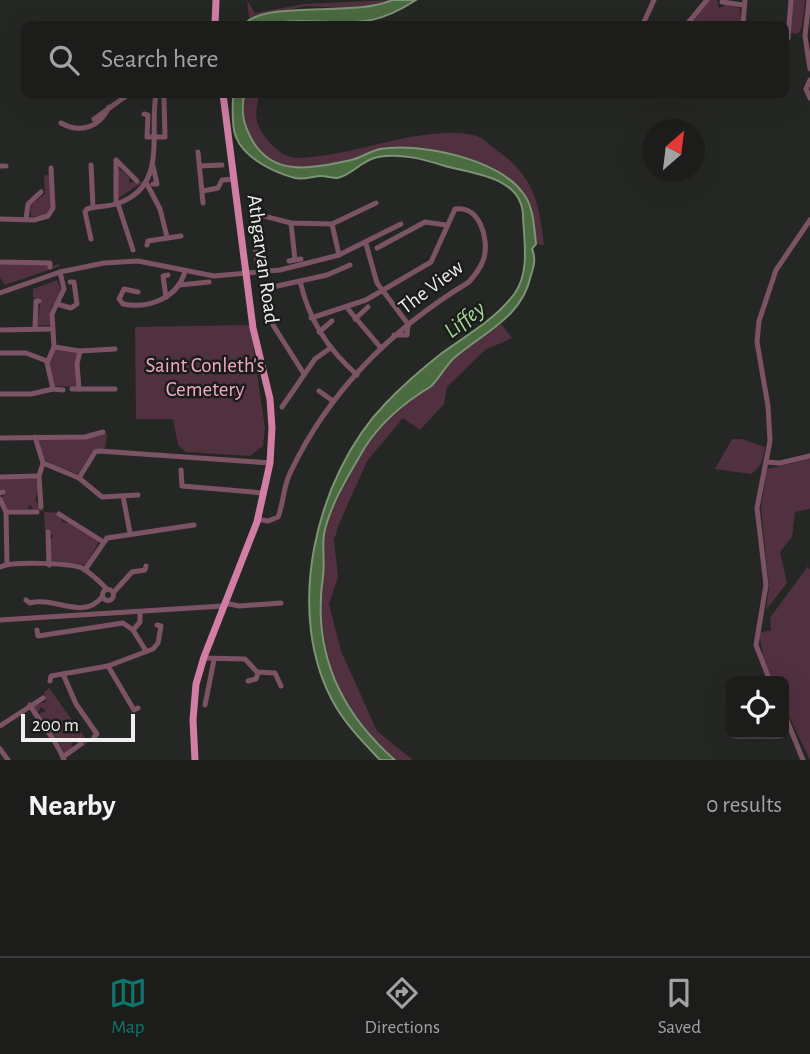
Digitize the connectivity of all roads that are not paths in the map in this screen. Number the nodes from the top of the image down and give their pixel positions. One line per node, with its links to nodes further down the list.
1 (216, 0): 8 (main road)
2 (654, 0): 9 (street)
3 (707, 0): 10 (street)
4 (791, 0): 12 (street)
5 (809, 0): 13 (street)
6 (722, 2): 7 (street)
7 (744, 3): 11 (street)
8 (215, 21)
9 (644, 21)
10 (690, 21)
11 (743, 21)
12 (789, 21)
13 (806, 36): 14 (street); 15 (street)
14 (789, 38)
15 (810, 65)
16 (810, 80): 20 (street)
17 (123, 98): 22 (street)
18 (156, 98): 26 (street)
19 (224, 98): 34 (main road, Athgarvan Road)
20 (810, 98)
21 (163, 104): 26 (street)
22 (109, 107): 24 (street); 25 (street)
23 (144, 114): 26 (street)
24 (94, 118)
25 (61, 124)
26 (154, 137): 29 (street)
27 (198, 152): 30 (street)
28 (92, 165): 41 (street)
29 (153, 166): 35 (street); 35 (street)
30 (200, 166): 31 (street); 36 (street)
31 (220, 166)
32 (51, 169): 43 (street)
33 (133, 179): 40 (street)
34 (234, 179): 36 (street); 64 (main road, Athgarvan Road)
35 (150, 184): 40 (street); 50 (street)
36 (203, 191): 38 (street)
37 (41, 192): 43 (street)
38 (203, 203)
39 (372, 203): 46 (street)
40 (117, 204): 41 (street); 55 (street)
41 (93, 207): 51 (street)
42 (0, 219): 43 (street)
43 (26, 219)
44 (810, 220): 108 (street)
45 (291, 223): 46 (street); 57 (street); 59 (street)
46 (332, 223): 56 (street)
47 (401, 224): 52 (street)
48 (446, 225): 54 (street); 72 (street); 81 (street, The View)
49 (181, 236): 50 (street)
50 (167, 237): 53 (street)
51 (92, 239)
52 (366, 244): 56 (street); 72 (street)
53 (147, 245)
54 (382, 248)
55 (133, 250)
56 (339, 255): 64 (street)
57 (295, 260)
58 (0, 262): 61 (street)
59 (257, 262)
60 (346, 266): 66 (street)
61 (50, 267)
62 (185, 271): 63 (street); 64 (street); 69 (street)
63 (60, 272): 70 (street); 75 (street)
64 (248, 273): 110 (main road, Athgarvan Road)
65 (168, 275): 73 (street)
66 (300, 281): 78 (street); 93 (street)
67 (70, 282): 75 (street)
68 (209, 282): 69 (street)
69 (180, 285): 73 (street)
70 (0, 292)
71 (138, 292): 73 (street)
72 (382, 292): 77 (street); 81 (street)
73 (166, 297)
74 (39, 301): 82 (street)
75 (57, 304): 83 (street)
76 (368, 307): 79 (street)
77 (348, 309): 78 (street); 79 (street)
78 (311, 318): 85 (street)
79 (355, 318): 87 (street)
80 (332, 321): 85 (street)
81 (408, 324): 87 (street, The View)
82 (35, 329): 83 (street); 84 (street)
83 (52, 329): 86 (street)
84 (0, 330)
85 (319, 332): 89 (street)
86 (54, 347): 90 (street); 92 (street)
87 (381, 348): 94 (street, The View)
88 (115, 349): 90 (street)
89 (329, 349): 93 (street); 94 (street)
90 (80, 351): 95 (street)
91 (0, 353): 92 (street)
92 (47, 360): 96 (street)
93 (304, 374): 103 (street)
94 (356, 375): 102 (street, The View)
95 (79, 388): 97 (street); 98 (street)
96 (52, 389): 99 (street); 101 (street)
97 (72, 389)
98 (115, 389)
99 (63, 390)
100 (318, 391): 102 (street)
101 (0, 394)
102 (333, 401): 121 (street, The View)
103 (282, 407)
104 (103, 432): 105 (street)
105 (36, 437): 106 (street); 109 (street)
106 (0, 438)
107 (810, 456): 108 (street)
108 (766, 462): 147 (street)
109 (43, 463): 112 (street); 114 (street)
110 (270, 463): 114 (street); 115 (main road, Athgarvan Road)
111 (181, 470): 115 (street)
112 (38, 476): 113 (street); 119 (street)
113 (0, 477)
114 (79, 478): 117 (street)
115 (264, 493): 121 (main road, Athgarvan Road)
116 (138, 495): 117 (street)
117 (123, 496): 123 (street)
118 (0, 499): 119 (street)
119 (6, 512): 127 (street)
120 (59, 514): 125 (street)
121 (257, 519): 134 (main road, Athgarvan Road)
122 (194, 525): 123 (street)
123 (130, 533): 125 (street)
124 (50, 536): 126 (street)
125 (103, 541): 128 (street)
126 (49, 565): 127 (street); 128 (street)
127 (3, 566)
128 (85, 570): 130 (street)
129 (146, 570): 130 (street)
130 (110, 591): 131 (street)
131 (105, 599): 133 (street); 136 (street)
132 (281, 603): 134 (street)
133 (28, 604)
134 (224, 604): 135 (street); 142 (main road, Athgarvan Road)
135 (140, 612): 136 (street); 139 (street)
136 (110, 614): 137 (street)
137 (0, 620)
138 (157, 625): 141 (street)
139 (132, 629): 140 (street); 141 (street)
140 (37, 630)
141 (146, 651): 144 (street)
142 (203, 658): 143 (street); 162 (main road, Athgarvan Road)
143 (214, 660): 145 (street); 153 (street)
144 (108, 666): 146 (street); 154 (street)
145 (258, 673): 149 (street); 150 (street)
146 (63, 674): 148 (street); 157 (street)
147 (768, 676)
148 (50, 681)
149 (248, 681)
150 (281, 686)
151 (42, 700): 152 (street)
152 (30, 705): 156 (street); 160 (street)
153 (205, 705)
154 (138, 708)
155 (789, 725): 163 (street)
156 (0, 726)
157 (94, 737)
158 (77, 745): 160 (street)
159 (0, 749): 161 (street)
160 (64, 758)
161 (8, 760)
162 (195, 760)
163 (803, 760)

